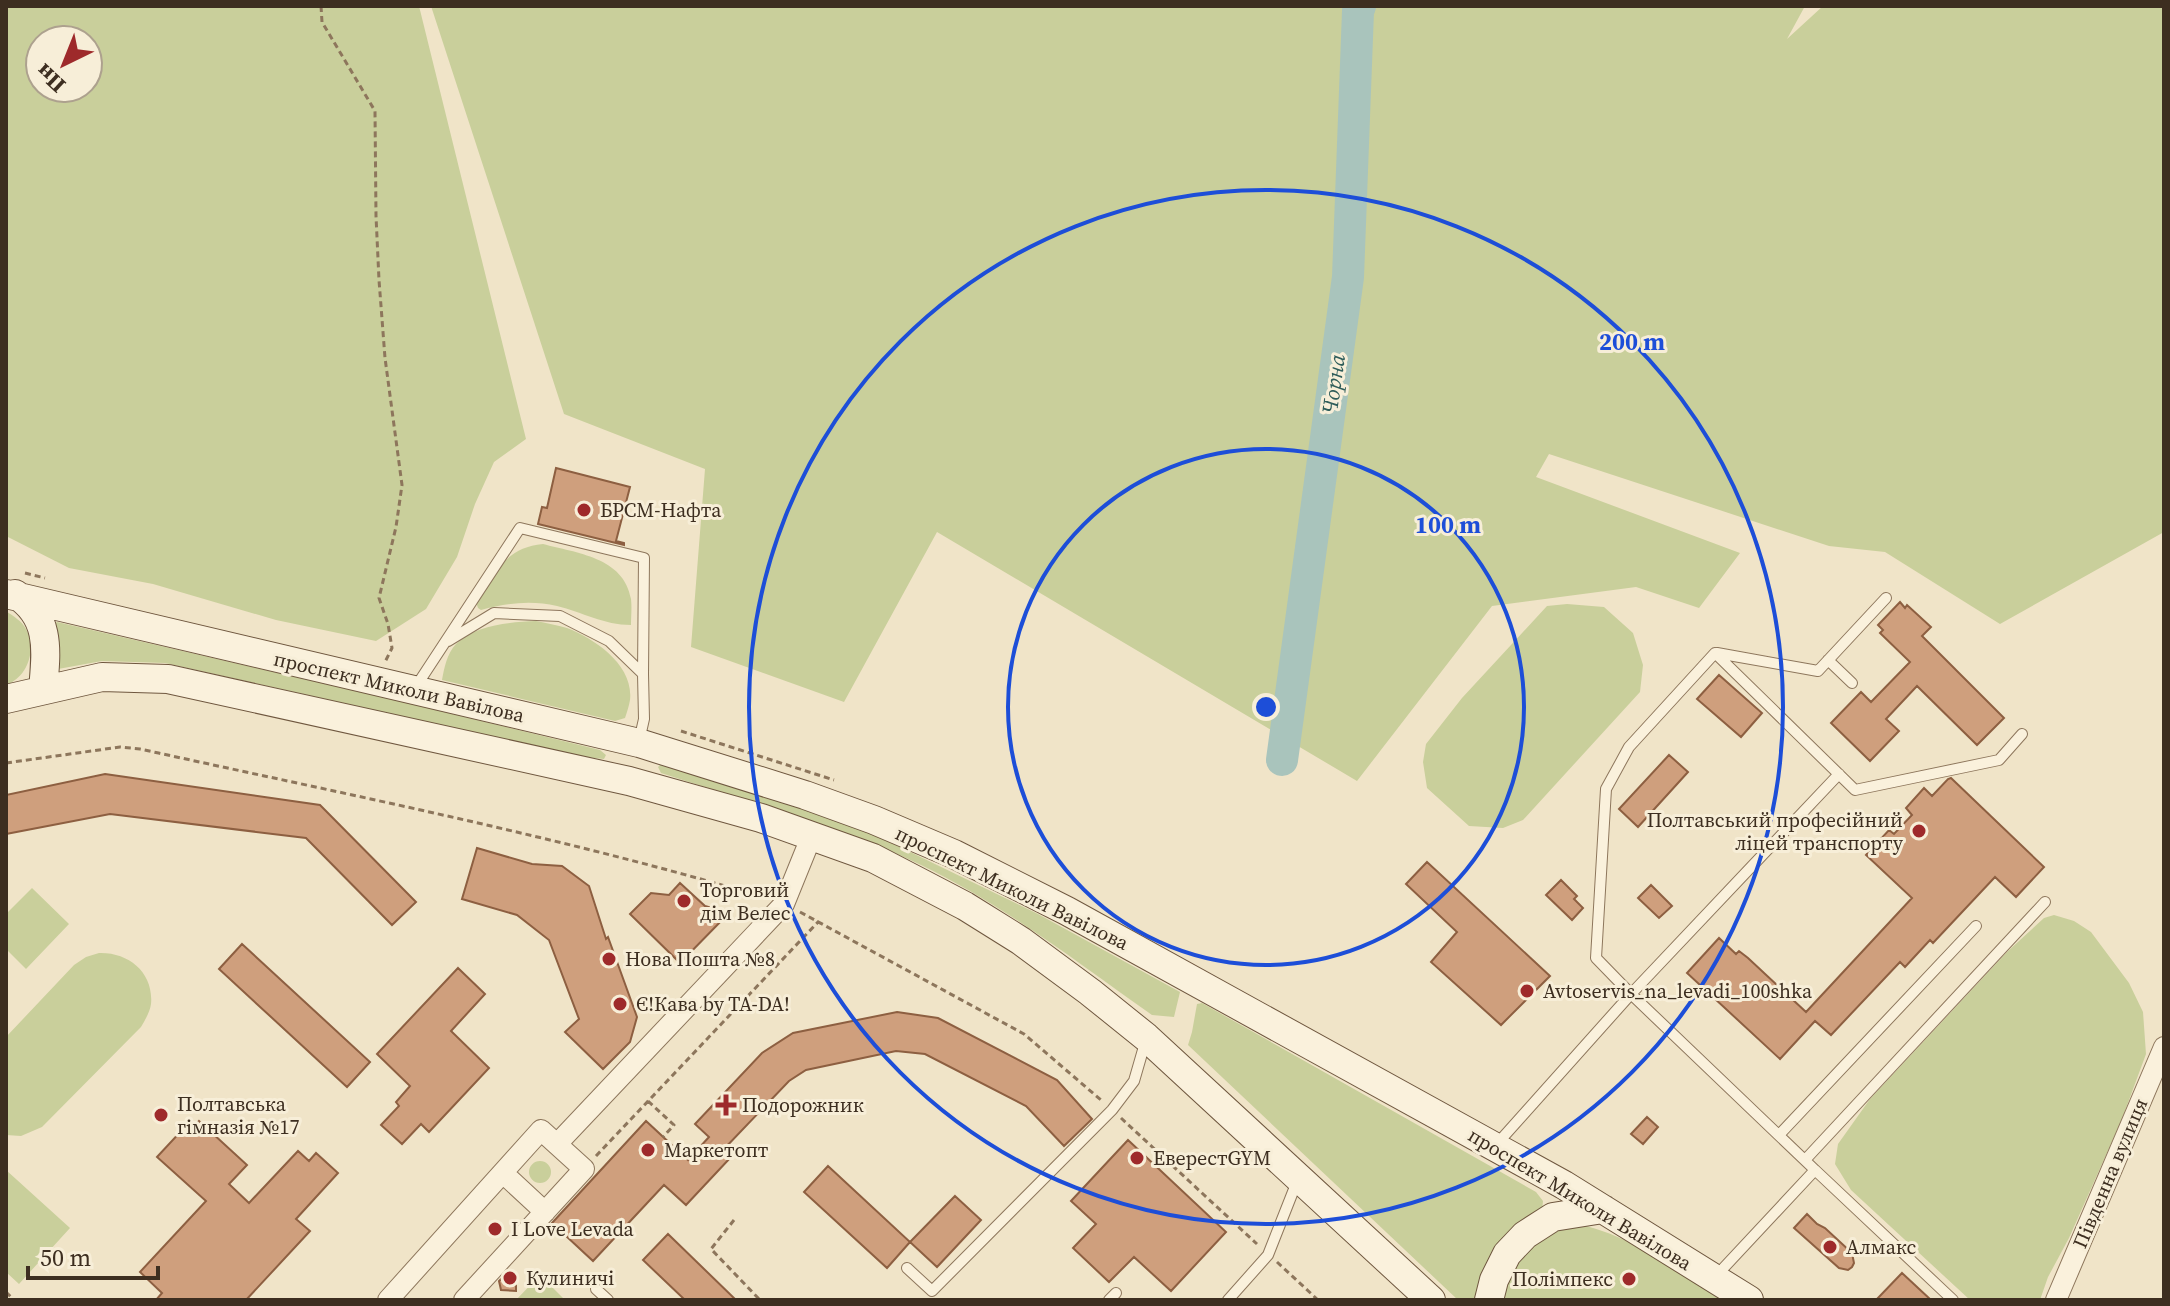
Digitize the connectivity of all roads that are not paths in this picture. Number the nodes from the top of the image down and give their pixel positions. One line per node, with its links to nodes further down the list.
1 (11, 593): 8 (main road); 9 (main road, проспект Миколи Вавілова)
2 (1886, 598): 5 (lane)
3 (444, 644): 6 (lane); 6 (lane); 9 (lane)
4 (1715, 653): 5 (lane); 13 (lane); 18 (lane)
5 (1828, 660): 7 (lane)
6 (643, 674): 12 (lane)
7 (1852, 683)
8 (43, 690): 10 (main road, проспект Миколи Вавілова); 14 (main road, проспект Миколи Вавілова)
9 (413, 691): 12 (main road, проспект Миколи Вавілова)
10 (6, 699)
11 (2022, 734): 13 (lane)
12 (639, 743): 14 (main road); 23 (main road, проспект Миколи Вавілова)
13 (1839, 774): 18 (lane)
14 (629, 781): 15 (main road, проспект Миколи Вавілова)
15 (812, 835): 19 (main road, проспект Миколи Вавілова); 22 (street)
16 (2045, 902): 24 (lane)
17 (1976, 926): 21 (lane)
18 (1631, 994): 21 (lane); 23 (lane)
19 (1146, 1037): 27 (main road, проспект Миколи Вавілова); 30 (lane)
20 (2164, 1047): 41 (street, Південна вулиця)
21 (1779, 1135): 24 (lane)
22 (557, 1144): 26 (street); 29 (street)
23 (1495, 1147): 28 (main road, проспект Миколи Вавілова)
24 (1805, 1160): 25 (lane)
25 (1815, 1170): 31 (lane); 40 (lane)
26 (503, 1173): 29 (street); 33 (street)
27 (1299, 1177): 36 (lane); 37 (main road, проспект Миколи Вавілова)
28 (1603, 1209): 31 (main road, проспект Миколи Вавілова); 38 (main road)
29 (545, 1212): 34 (street)
30 (907, 1268)
31 (1714, 1278): 39 (main road, проспект Миколи Вавілова)
32 (596, 1289): 35 (lane)
33 (388, 1300)
34 (464, 1300)
35 (608, 1300)
36 (1228, 1300)
37 (1431, 1300)
38 (1489, 1300)
39 (1749, 1300)
40 (1953, 1300)
41 (2056, 1300)

